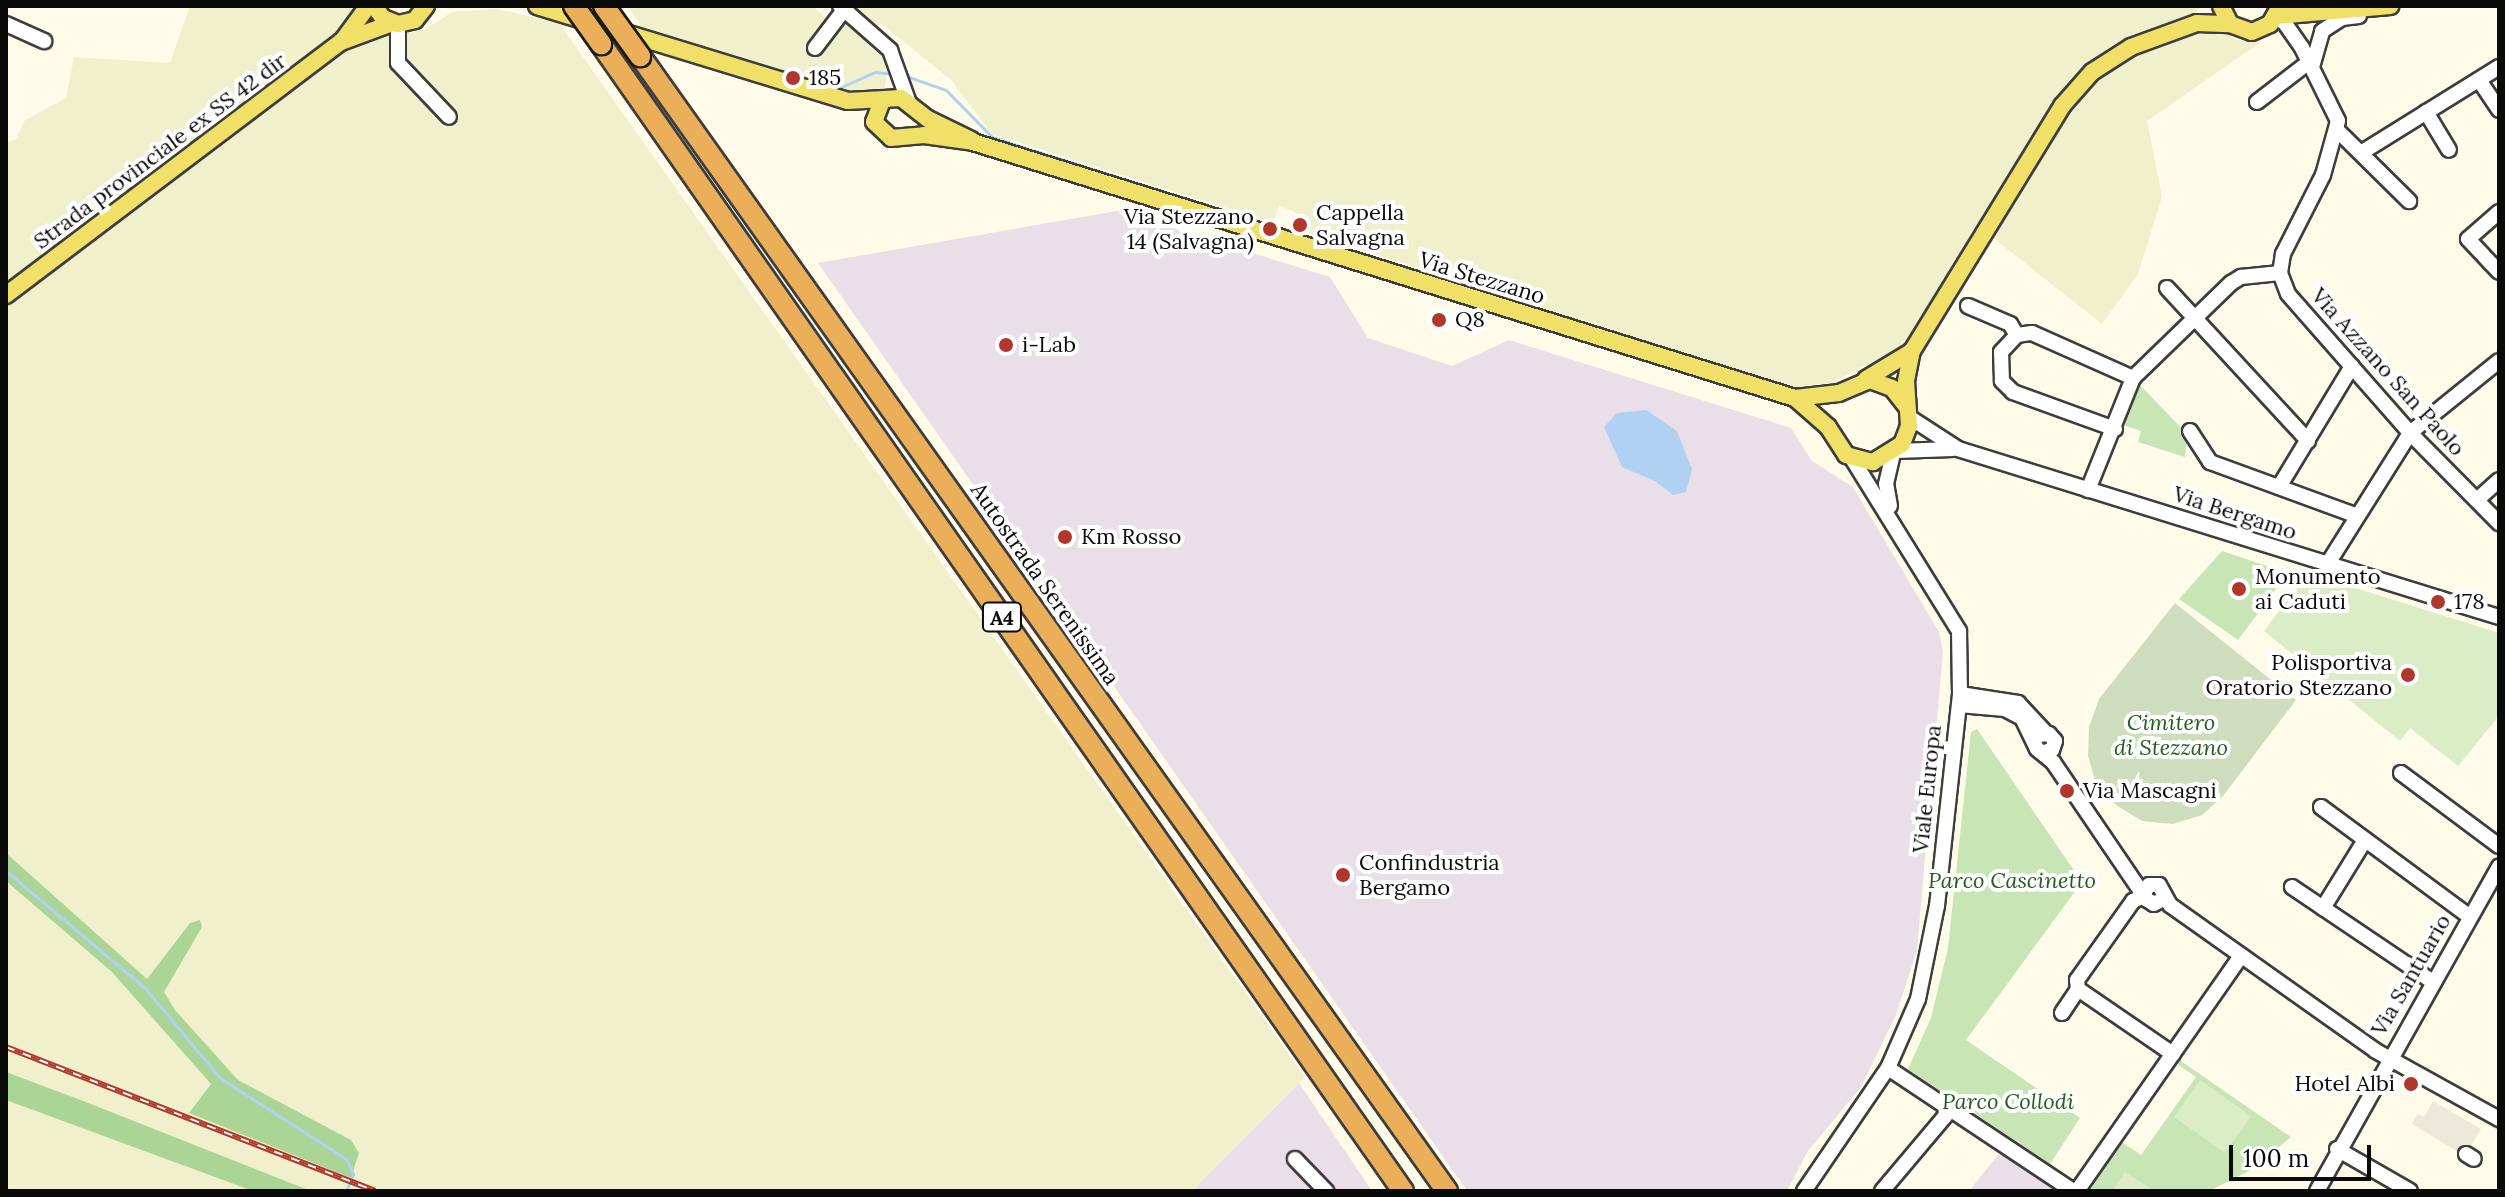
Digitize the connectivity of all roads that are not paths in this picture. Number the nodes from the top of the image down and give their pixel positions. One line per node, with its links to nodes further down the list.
1 (368, 6): 17 (main road, Strada provinciale ex SS 42 dir)
2 (374, 6): 14 (main road)
3 (428, 6): 14 (main road)
4 (537, 6): 23 (main road, Via Stezzano)
5 (574, 6): 93 (highway, A4, bridge)
6 (604, 6): 94 (highway, Autostrada Serenissima / A4, bridge)
7 (2214, 6): 12 (main road)
8 (2221, 6): 15 (main road)
9 (2392, 6): 11 (main road); 19 (street)
10 (843, 7): 18 (street); 21 (street)
11 (2273, 17): 15 (main road); 19 (street)
12 (2197, 23): 15 (main road); 45 (main road, Via Stezzano)
13 (6, 24): 16 (street)
14 (395, 24): 17 (main road, Strada provinciale ex SS 42 dir); 29 (street)
15 (2230, 24)
16 (44, 41)
17 (341, 42): 41 (main road, Strada provinciale ex SS 42 dir)
18 (815, 48)
19 (2311, 65): 25 (street); 31 (street)
20 (2499, 67): 22 (street)
21 (898, 80): 24 (street); 26 (street)
22 (2479, 80): 27 (street); 28 (street)
23 (807, 90): 24 (main road, Via Stezzano); 30 (main road, Via Stezzano)
24 (884, 100): 26 (main road, Via Stezzano); 30 (main road)
25 (2257, 102)
26 (910, 104): 32 (main road); 33 (main road, Via Stezzano)
27 (2499, 110)
28 (2426, 112): 34 (street); 35 (street)
29 (449, 117)
30 (874, 122): 32 (main road, Via Stezzano)
31 (2338, 131): 35 (street); 39 (street)
32 (897, 139): 33 (main road, Via Stezzano)
33 (973, 142): 51 (main road, Via Stezzano)
34 (2449, 150)
35 (2364, 151): 36 (street)
36 (2409, 201)
37 (2499, 212): 38 (street)
38 (2499, 272)
39 (2280, 273): 43 (street); 47 (street, Via Azzano San Paolo)
40 (2167, 288): 43 (street)
41 (6, 295)
42 (1968, 306): 44 (street)
43 (2196, 318): 48 (street); 57 (street)
44 (2017, 335): 48 (street); 54 (street)
45 (1912, 351): 49 (main road, Via Stezzano); 52 (main road, Via Stezzano)
46 (2499, 361): 56 (street)
47 (2352, 366): 56 (street, Via Azzano San Paolo); 57 (street)
48 (2133, 378): 54 (street)
49 (1862, 381): 50 (main road, Via Stezzano); 52 (main road)
50 (1839, 393): 51 (main road, Via Stezzano); 53 (main road)
51 (1795, 398): 53 (main road, Via Stezzano)
52 (1907, 411): 58 (street, Via Bergamo); 59 (main road)
53 (1828, 427): 60 (main road, Via Stezzano)
54 (2115, 429): 63 (street)
55 (2190, 431): 62 (street)
56 (2410, 433): 64 (street, Via Azzano San Paolo); 65 (street)
57 (2308, 441): 62 (street)
58 (1958, 449): 59 (street, Via Bergamo); 63 (street, Via Bergamo)
59 (1895, 452): 60 (main road); 66 (street)
60 (1853, 460): 66 (street)
61 (2499, 480): 64 (street)
62 (2279, 487): 65 (street)
63 (2088, 490): 68 (street, Via Bergamo)
64 (2478, 499): 67 (street, Via Azzano San Paolo)
65 (2355, 515): 68 (street)
66 (1896, 522): 70 (street, Viale Europa)
67 (2499, 523)
68 (2327, 565): 69 (street, Via Bergamo)
69 (2499, 617)
70 (1959, 699): 78 (street); 87 (street, Viale Europa)
71 (2401, 773): 74 (street)
72 (2321, 807): 73 (street)
73 (2365, 840): 79 (street); 80 (street)
74 (2499, 846)
75 (2499, 867): 77 (street, Via Santuario)
76 (2292, 887): 79 (street)
77 (2493, 888): 80 (street, Via Santuario)
78 (2144, 893): 81 (street); 83 (street)
79 (2323, 908): 82 (street)
80 (2470, 917): 82 (street, Via Santuario)
81 (2241, 956): 85 (street); 86 (street)
82 (2433, 982): 86 (street, Via Santuario)
83 (2078, 989): 84 (street); 85 (street)
84 (2062, 1013)
85 (2173, 1054): 97 (street)
86 (2388, 1059): 89 (street); 90 (street, Via Santuario)
87 (1888, 1068): 88 (street); 95 (street, Viale Europa)
88 (1951, 1109): 96 (street); 97 (street)
89 (2499, 1119)
90 (2337, 1149): 98 (street, Via Santuario); 99 (street)
91 (1295, 1159): 92 (street)
92 (1326, 1191)
93 (1403, 1191)
94 (1447, 1191)
95 (1804, 1191)
96 (1882, 1191)
97 (2075, 1191)
98 (2317, 1191)
99 (2410, 1191)

